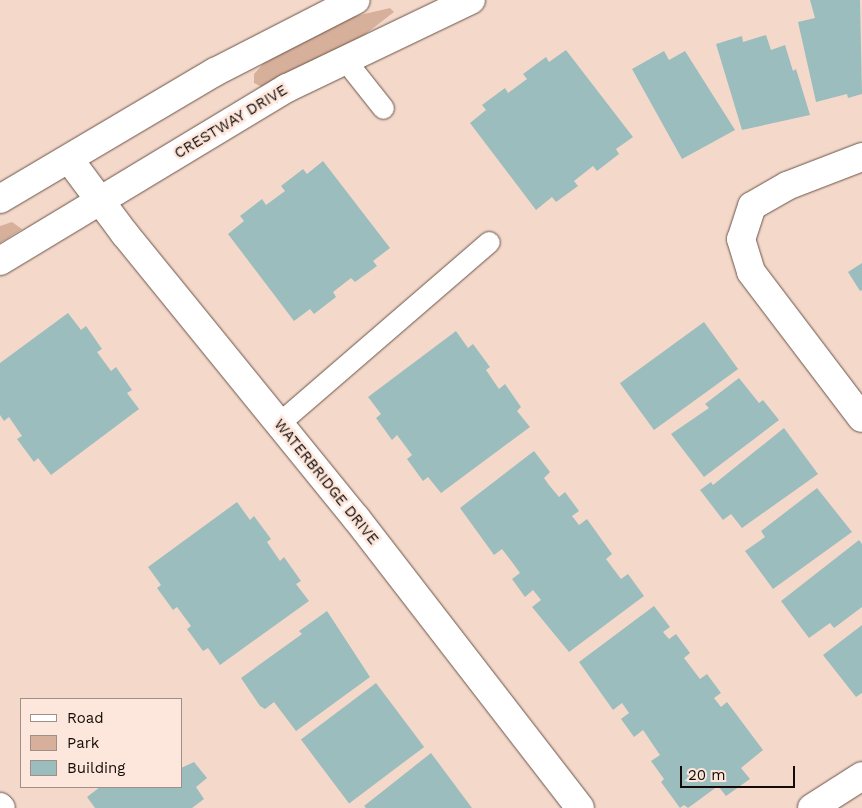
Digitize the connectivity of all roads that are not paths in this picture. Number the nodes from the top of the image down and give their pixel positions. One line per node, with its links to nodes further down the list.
1 (356, 0): 6 (street)
2 (471, 0): 3 (street, CRESTWAY DRIVE)
3 (345, 60): 4 (lane); 8 (street, CRESTWAY DRIVE)
4 (383, 108)
5 (862, 157): 11 (street)
6 (69, 159): 7 (street); 8 (street, WATERBRIDGE DRIVE)
7 (0, 199)
8 (101, 202): 10 (street, CRESTWAY DRIVE); 12 (street, WATERBRIDGE DRIVE)
9 (489, 242): 12 (lane)
10 (0, 261)
11 (862, 418)
12 (278, 423): 14 (street, WATERBRIDGE DRIVE)
13 (862, 776): 15 (street)
14 (580, 808)
15 (812, 808)

